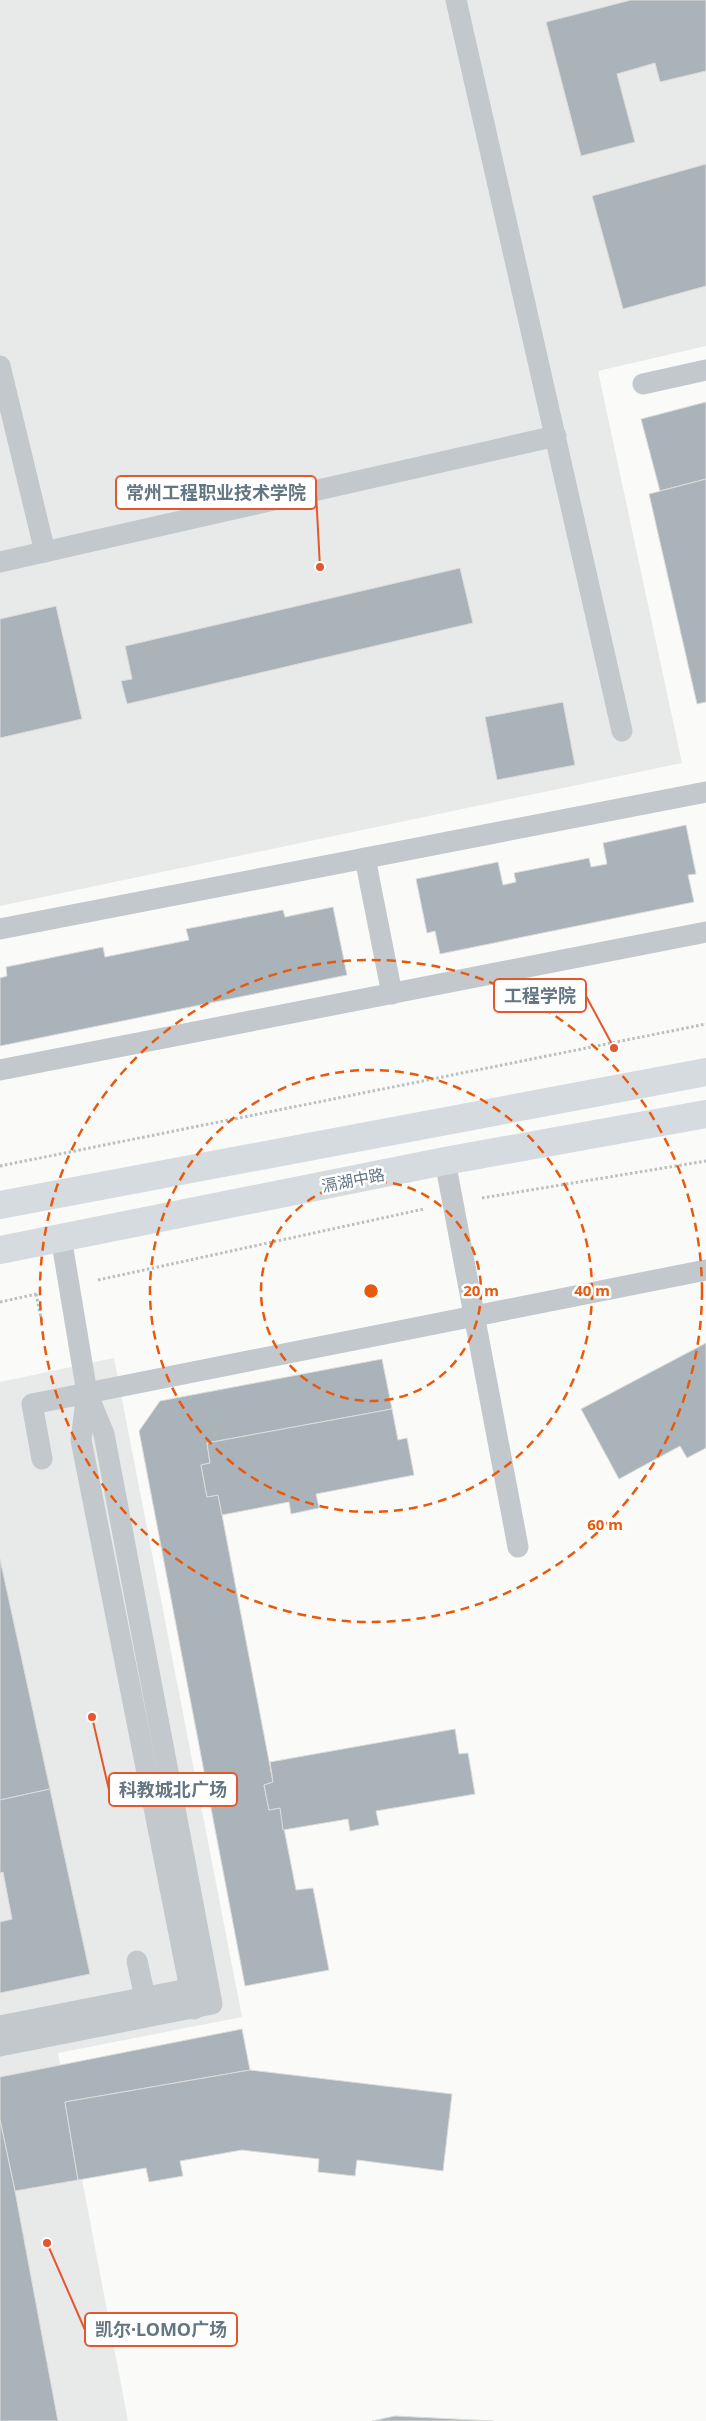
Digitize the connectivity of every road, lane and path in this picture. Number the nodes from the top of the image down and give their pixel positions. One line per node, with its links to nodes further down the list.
1 (456, 0): 5 (lane)
2 (0, 366): 6 (lane)
3 (706, 370): 4 (lane)
4 (643, 384)
5 (556, 436): 6 (lane); 8 (lane)
6 (45, 552): 7 (lane)
7 (0, 562)
8 (622, 732)
9 (706, 792): 10 (lane)
10 (365, 858): 11 (lane); 13 (lane)
11 (0, 928)
12 (706, 933): 13 (lane)
13 (392, 994): 15 (lane)
14 (706, 1024): 20 (path)
15 (0, 1070)
16 (706, 1072): 22 (main road)
17 (706, 1114): 18 (main road, 滆湖中路)
18 (444, 1161): 21 (lane); 23 (main road, 滆湖中路)
19 (706, 1161): 21 (path)
20 (0, 1166)
21 (452, 1202): 26 (path); 28 (lane)
22 (0, 1205)
23 (61, 1237): 24 (main road, 滆湖中路); 26 (lane)
24 (0, 1250)
25 (706, 1270): 28 (lane)
26 (69, 1286): 27 (path); 29 (lane)
27 (0, 1302)
28 (474, 1317): 29 (lane); 31 (lane)
29 (87, 1393): 30 (lane); 32 (lane); 33 (lane)
30 (42, 1459)
31 (518, 1547)
32 (157, 1711): 33 (lane); 35 (lane)
33 (135, 1714): 35 (lane)
34 (137, 1961): 36 (lane)
35 (197, 1994): 36 (lane)
36 (147, 2008): 37 (lane)
37 (15, 2030): 38 (lane)
38 (0, 2046)

